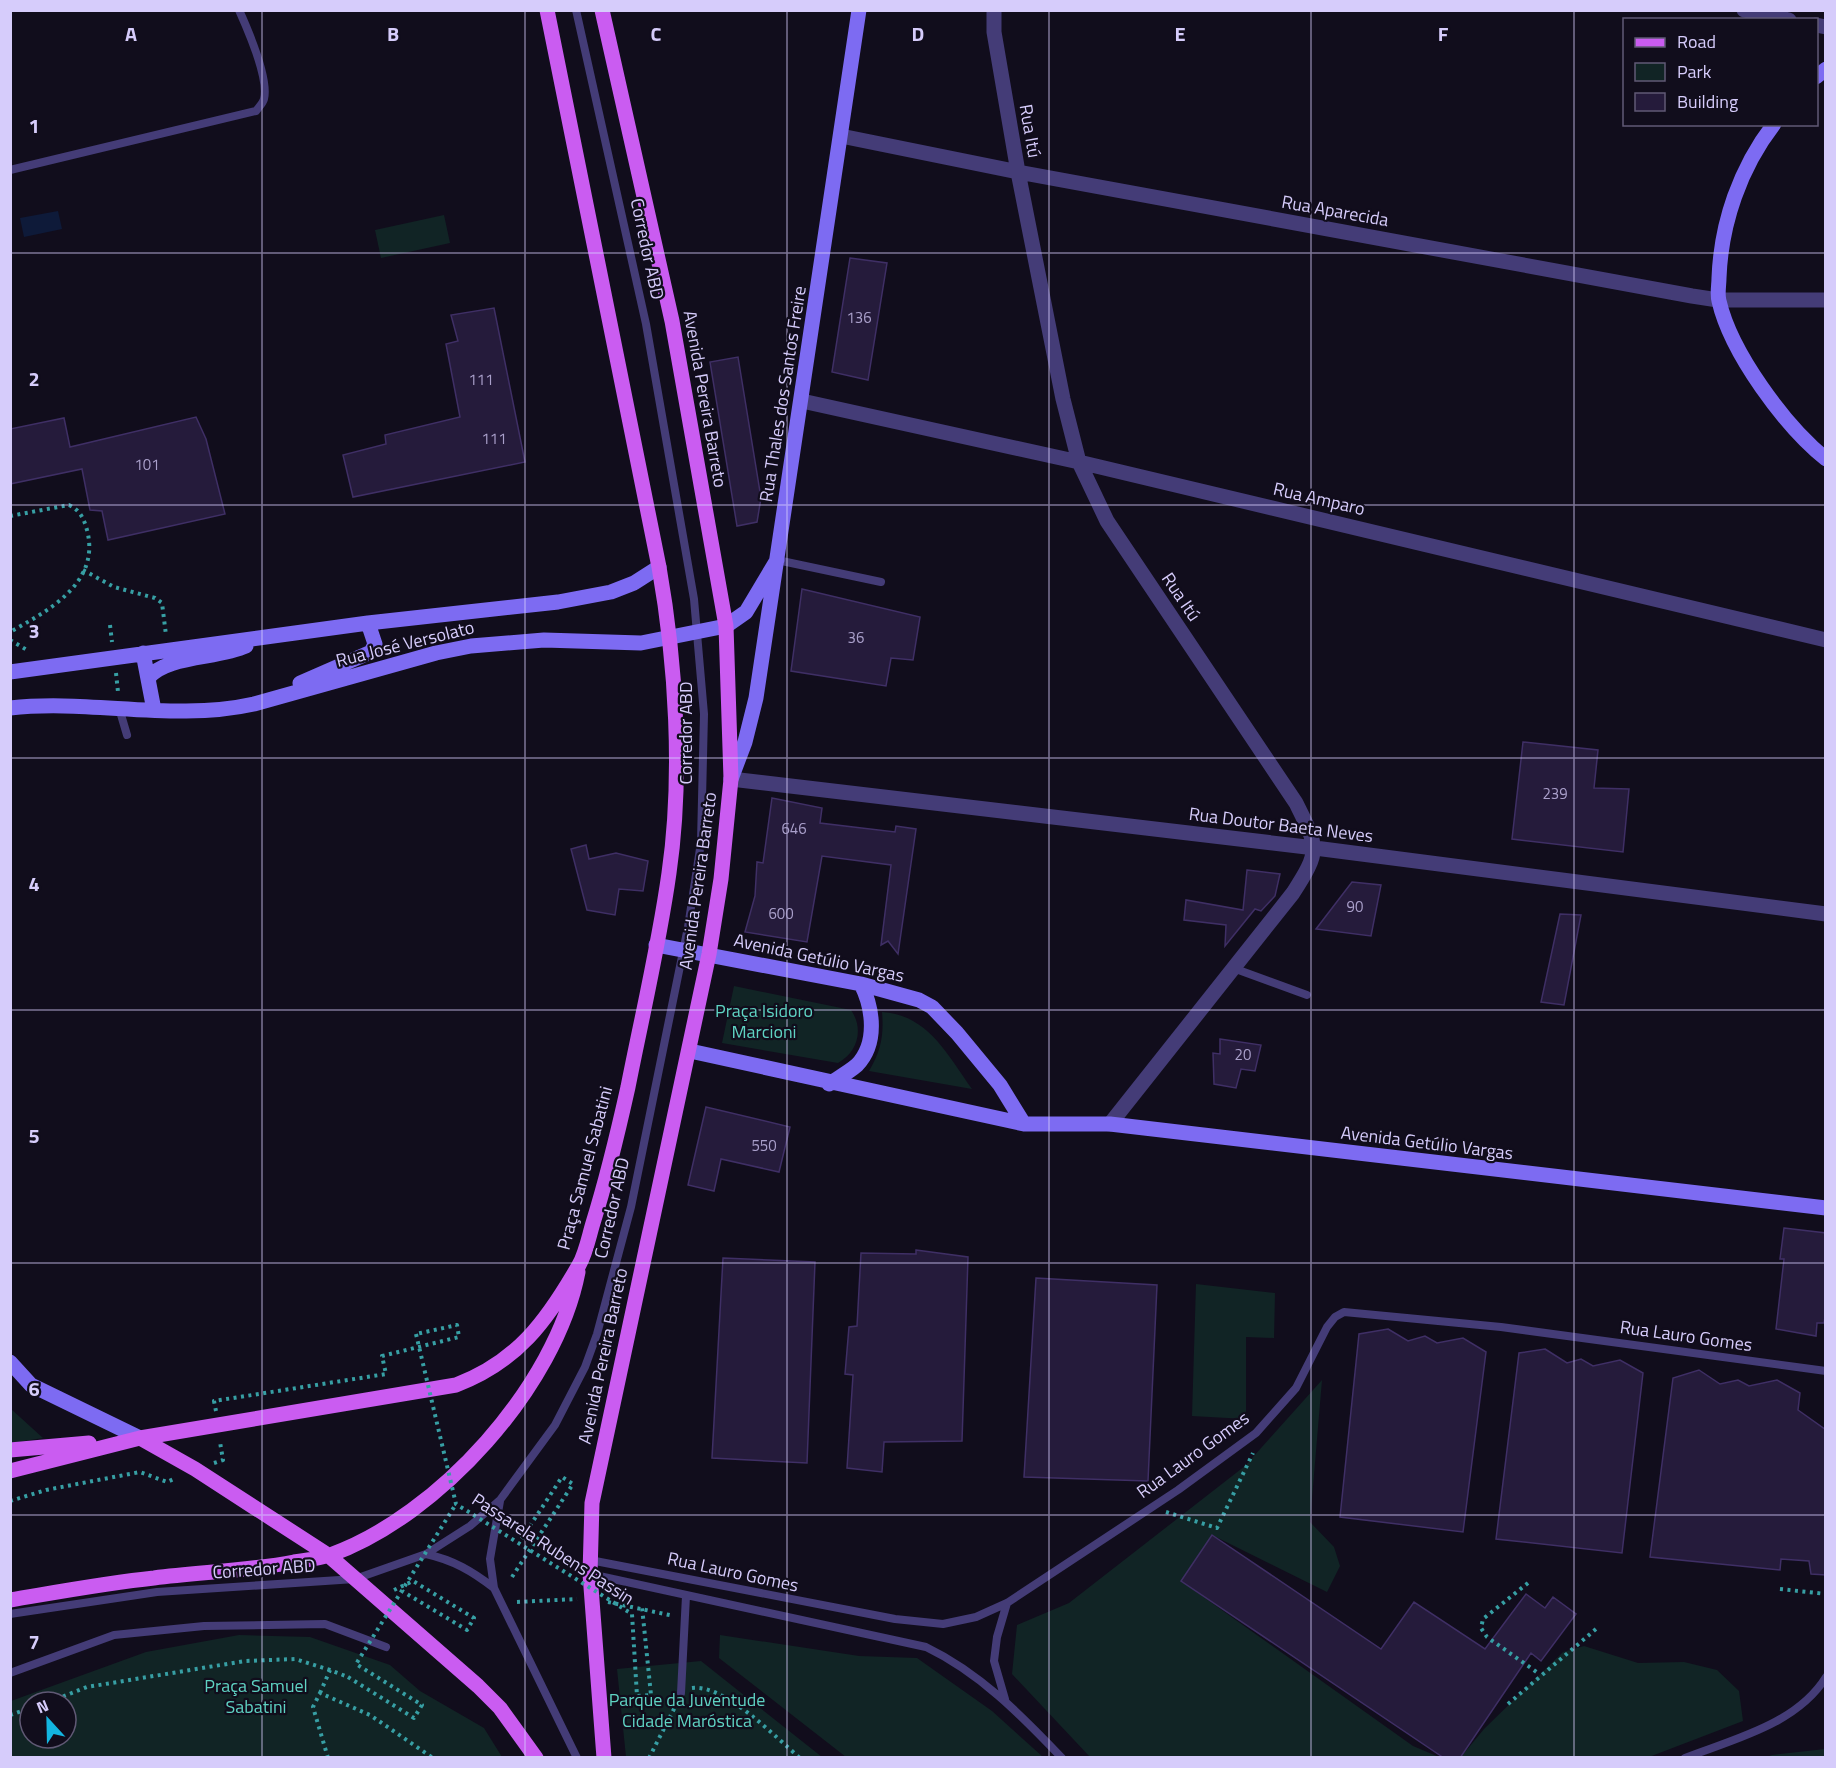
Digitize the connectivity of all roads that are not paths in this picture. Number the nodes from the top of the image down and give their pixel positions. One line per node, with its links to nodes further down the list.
1 (239, 10): 11 (lane)
2 (547, 10): 19 (main road, Avenida Pereira Barreto)
3 (576, 10): 23 (lane, Corredor ABD)
4 (602, 10): 22 (main road, Avenida Pereira Barreto)
5 (859, 10): 10 (street, Rua Thales dos Santos Freire)
6 (994, 10): 12 (street, Rua Itú)
7 (1744, 10): 8 (street)
8 (1780, 18)
9 (1772, 126): 13 (street)
10 (840, 136): 12 (street, Rua Aparecida); 15 (street, Rua Thales dos Santos Freire)
11 (10, 170)
12 (1018, 172): 13 (street, Rua Aparecida); 17 (street, Rua Itú)
13 (1718, 300): 14 (street, Rua Aparecida); 16 (street)
14 (1826, 300)
15 (802, 401): 17 (street, Rua Amparo); 18 (street, Rua Thales dos Santos Freire)
16 (1826, 459)
17 (1079, 462): 26 (street, Rua Amparo); 36 (street, Rua Itú)
18 (777, 561): 20 (lane); 22 (street, Rua José Versolato); 35 (street, Rua Thales dos Santos Freire)
19 (659, 567): 21 (street, Rua José Versolato); 25 (main road, Avenida Pereira Barreto)
20 (881, 582)
21 (368, 623): 24 (street, Rua José Versolato); 30 (street)
22 (726, 626): 23 (street, Rua José Versolato); 35 (main road, Avenida Pereira Barreto)
23 (699, 633): 25 (street, Rua José Versolato); 39 (lane, Corredor ABD)
24 (262, 638): 27 (street, Rua José Versolato); 29 (street)
25 (670, 639): 30 (street, Rua José Versolato); 38 (main road, Avenida Pereira Barreto)
26 (1826, 640)
27 (143, 653): 28 (street, Rua José Versolato); 29 (street)
28 (10, 672)
29 (148, 678): 33 (street)
30 (283, 696): 33 (street, Rua José Versolato)
31 (10, 708): 32 (street, Rua José Versolato)
32 (119, 708): 33 (street, Rua José Versolato); 34 (lane)
33 (154, 710)
34 (127, 735)
35 (731, 779): 36 (street, Rua Doutor Baeta Neves); 40 (main road, Avenida Pereira Barreto)
36 (1315, 848): 37 (street, Rua Doutor Baeta Neves); 41 (street)
37 (1826, 914)
38 (656, 945): 39 (street, Avenida Getúlio Vargas); 49 (main road, Praça Samuel Sabatini)
39 (684, 950): 40 (street, Avenida Getúlio Vargas); 55 (lane, Corredor ABD)
40 (709, 954): 42 (street, Avenida Getúlio Vargas); 44 (main road, Avenida Pereira Barreto)
41 (1233, 968): 43 (lane); 47 (street)
42 (861, 984): 45 (street); 46 (street, Avenida Getúlio Vargas)
43 (1307, 995)
44 (690, 1051): 45 (street, Avenida Getúlio Vargas); 58 (main road, Avenida Pereira Barreto)
45 (829, 1084): 46 (street, Avenida Getúlio Vargas)
46 (1024, 1124): 47 (street, Avenida Getúlio Vargas)
47 (1110, 1124): 48 (street, Avenida Getúlio Vargas)
48 (1826, 1208)
49 (580, 1263): 52 (main road, Praça Samuel Sabatini); 57 (main road)
50 (10, 1362): 52 (street)
51 (1826, 1371): 63 (lane, Rua Lauro Gomes)
52 (140, 1438): 53 (main road); 54 (main road, Praça Samuel Sabatini); 57 (main road)
53 (10, 1450)
54 (10, 1471)
55 (500, 1500): 56 (lane, Corredor ABD); 60 (lane, Corredor ABD)
56 (426, 1554): 59 (lane, Corredor ABD); 60 (lane)
57 (328, 1555): 59 (main road); 62 (main road)
58 (590, 1567): 61 (lane, Rua Lauro Gomes); 63 (lane, Rua Lauro Gomes); 72 (main road, Avenida Pereira Barreto)
59 (355, 1579): 64 (lane, Corredor ABD); 70 (main road)
60 (494, 1588): 71 (lane, Corredor ABD)
61 (686, 1596): 68 (lane); 69 (lane, Rua Lauro Gomes)
62 (10, 1600)
63 (1007, 1603): 69 (lane)
64 (10, 1614)
65 (386, 1647): 66 (lane)
66 (10, 1673)
67 (1826, 1677): 74 (lane)
68 (681, 1693)
69 (1005, 1699): 73 (lane, Rua Lauro Gomes)
70 (536, 1758)
71 (577, 1758)
72 (604, 1758)
73 (1062, 1758)
74 (1685, 1758)

